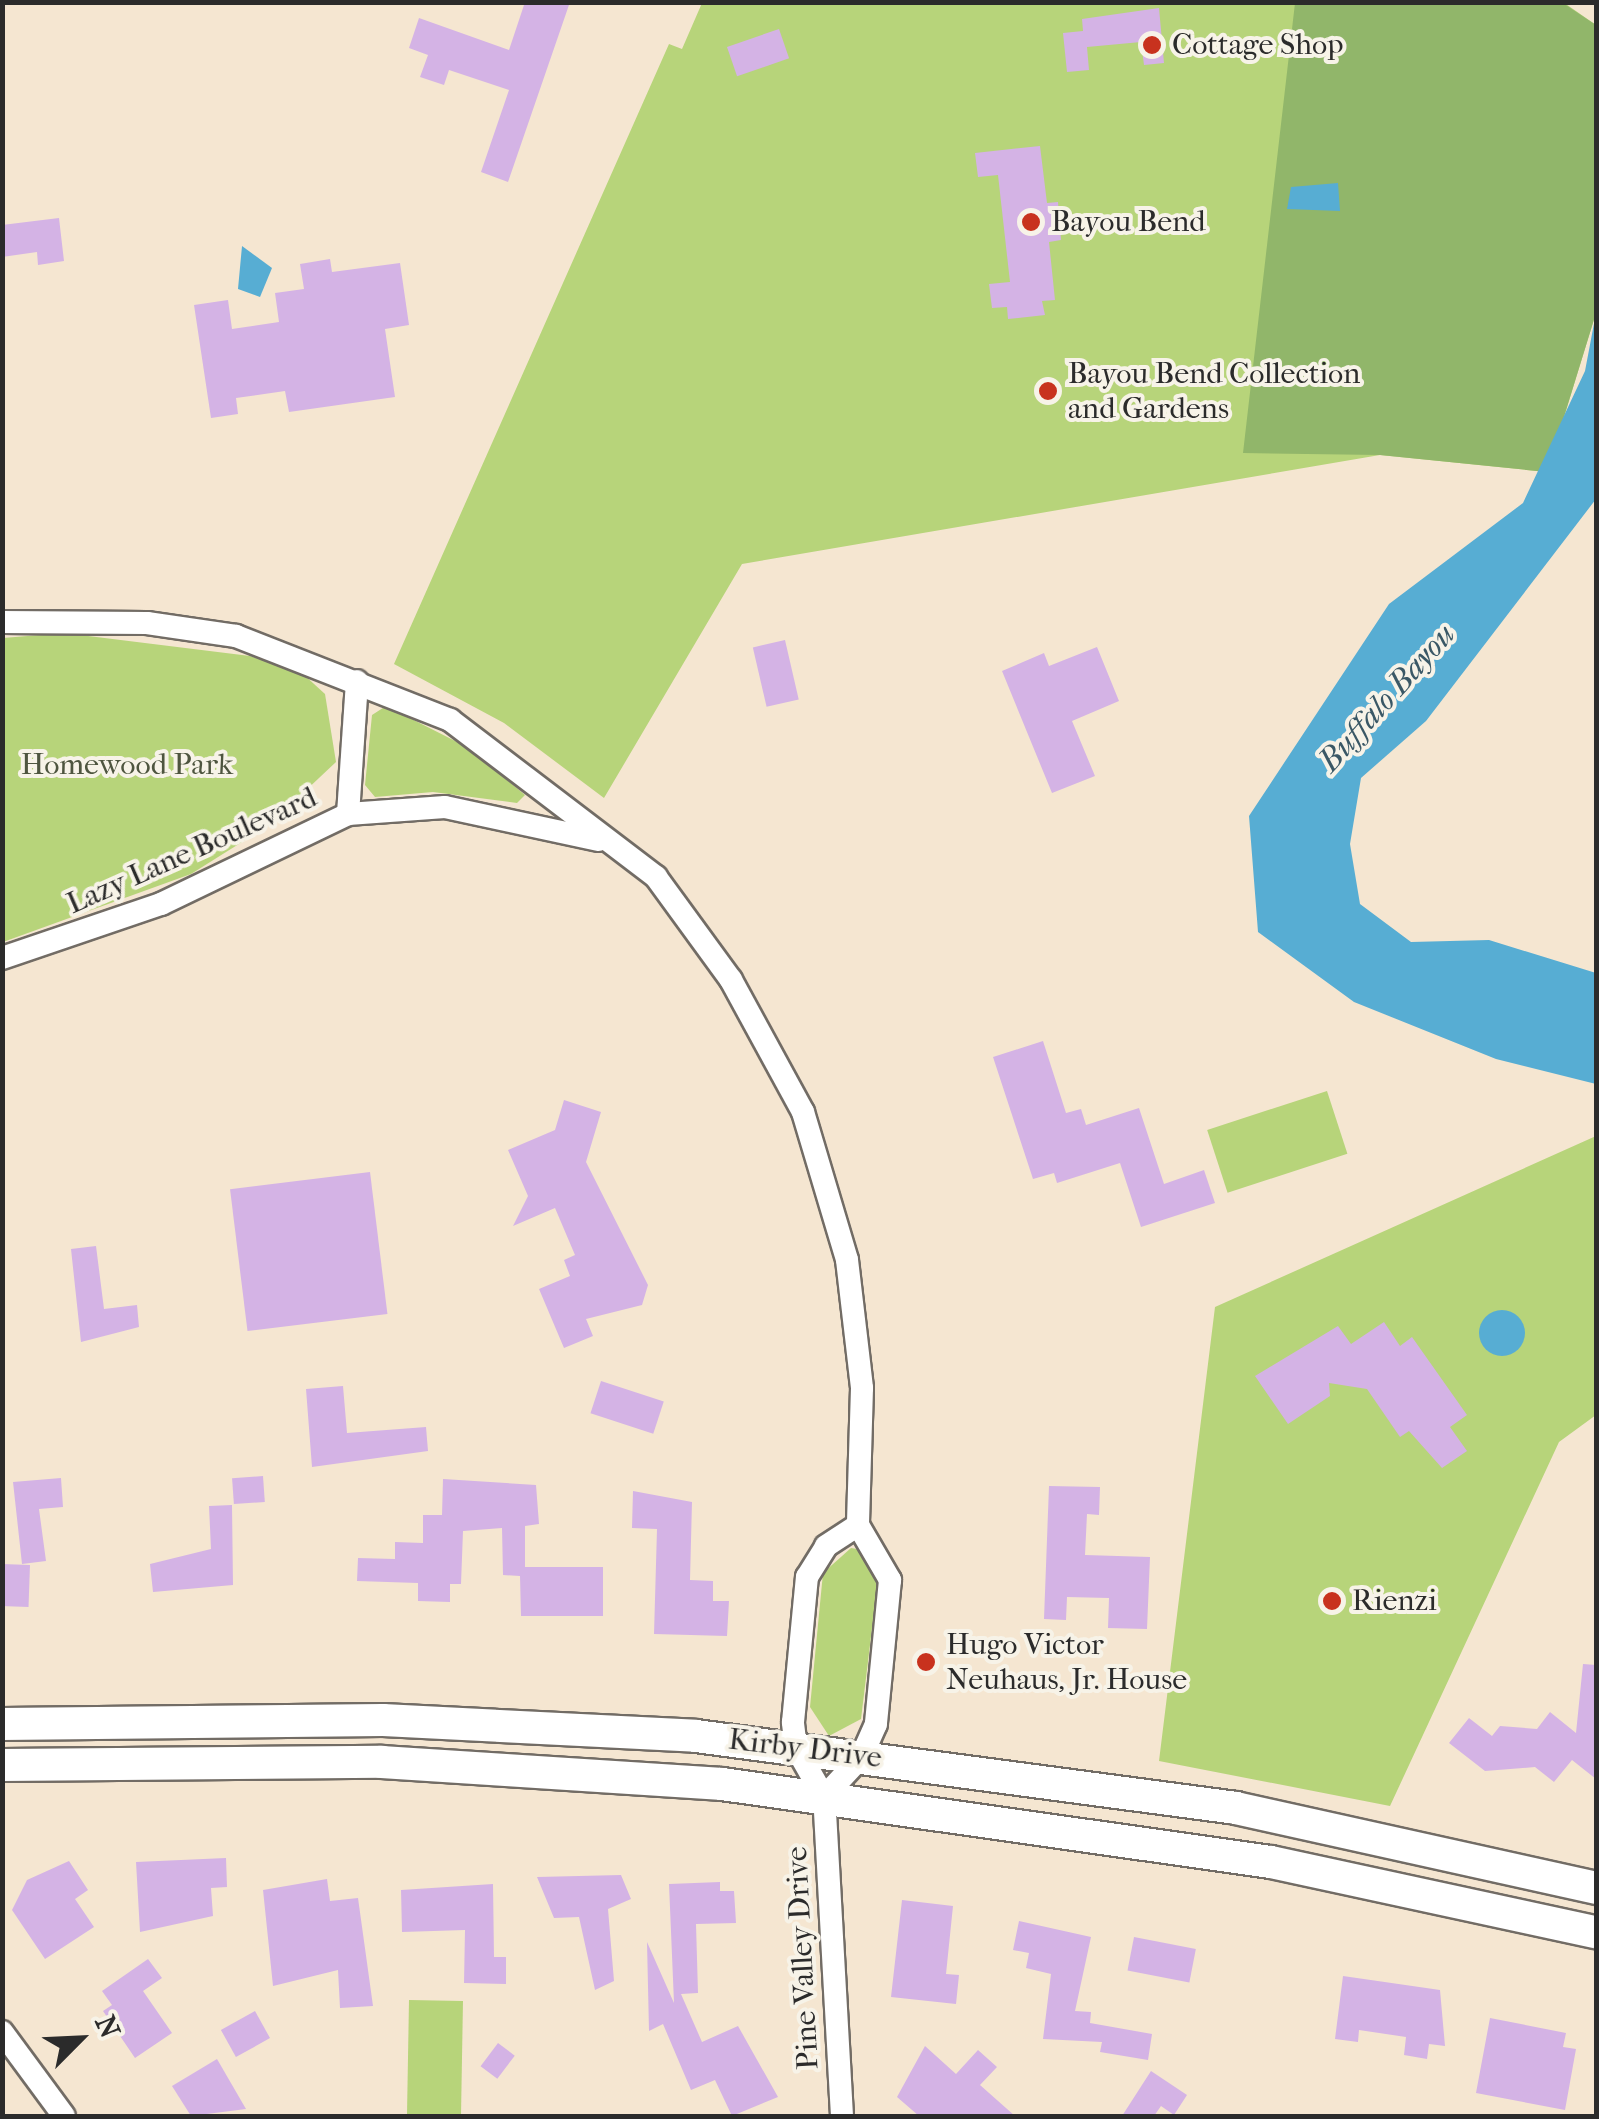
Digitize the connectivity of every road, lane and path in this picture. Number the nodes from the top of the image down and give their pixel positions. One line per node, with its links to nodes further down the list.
1 (2, 622): 2 (street, Lazy Lane Boulevard)
2 (357, 681): 3 (street, Lazy Lane Boulevard); 4 (street, Lazy Lane Boulevard)
3 (348, 814): 4 (street, Lazy Lane Boulevard); 5 (street, Lazy Lane Boulevard)
4 (602, 841): 6 (street, Lazy Lane Boulevard)
5 (2, 958)
6 (858, 1525): 8 (street); 9 (street, Lazy Lane Boulevard)
7 (2, 1724): 8 (main road, Kirby Drive)
8 (796, 1748): 9 (main road, Kirby Drive); 11 (street)
9 (862, 1756): 11 (street); 12 (main road, Kirby Drive)
10 (2, 1764): 11 (main road, Kirby Drive)
11 (824, 1797): 13 (main road, Kirby Drive); 16 (street, Pine Valley Drive)
12 (1596, 1888)
13 (1596, 1932)
14 (2, 2032): 15 (street)
15 (64, 2116)
16 (842, 2116)

